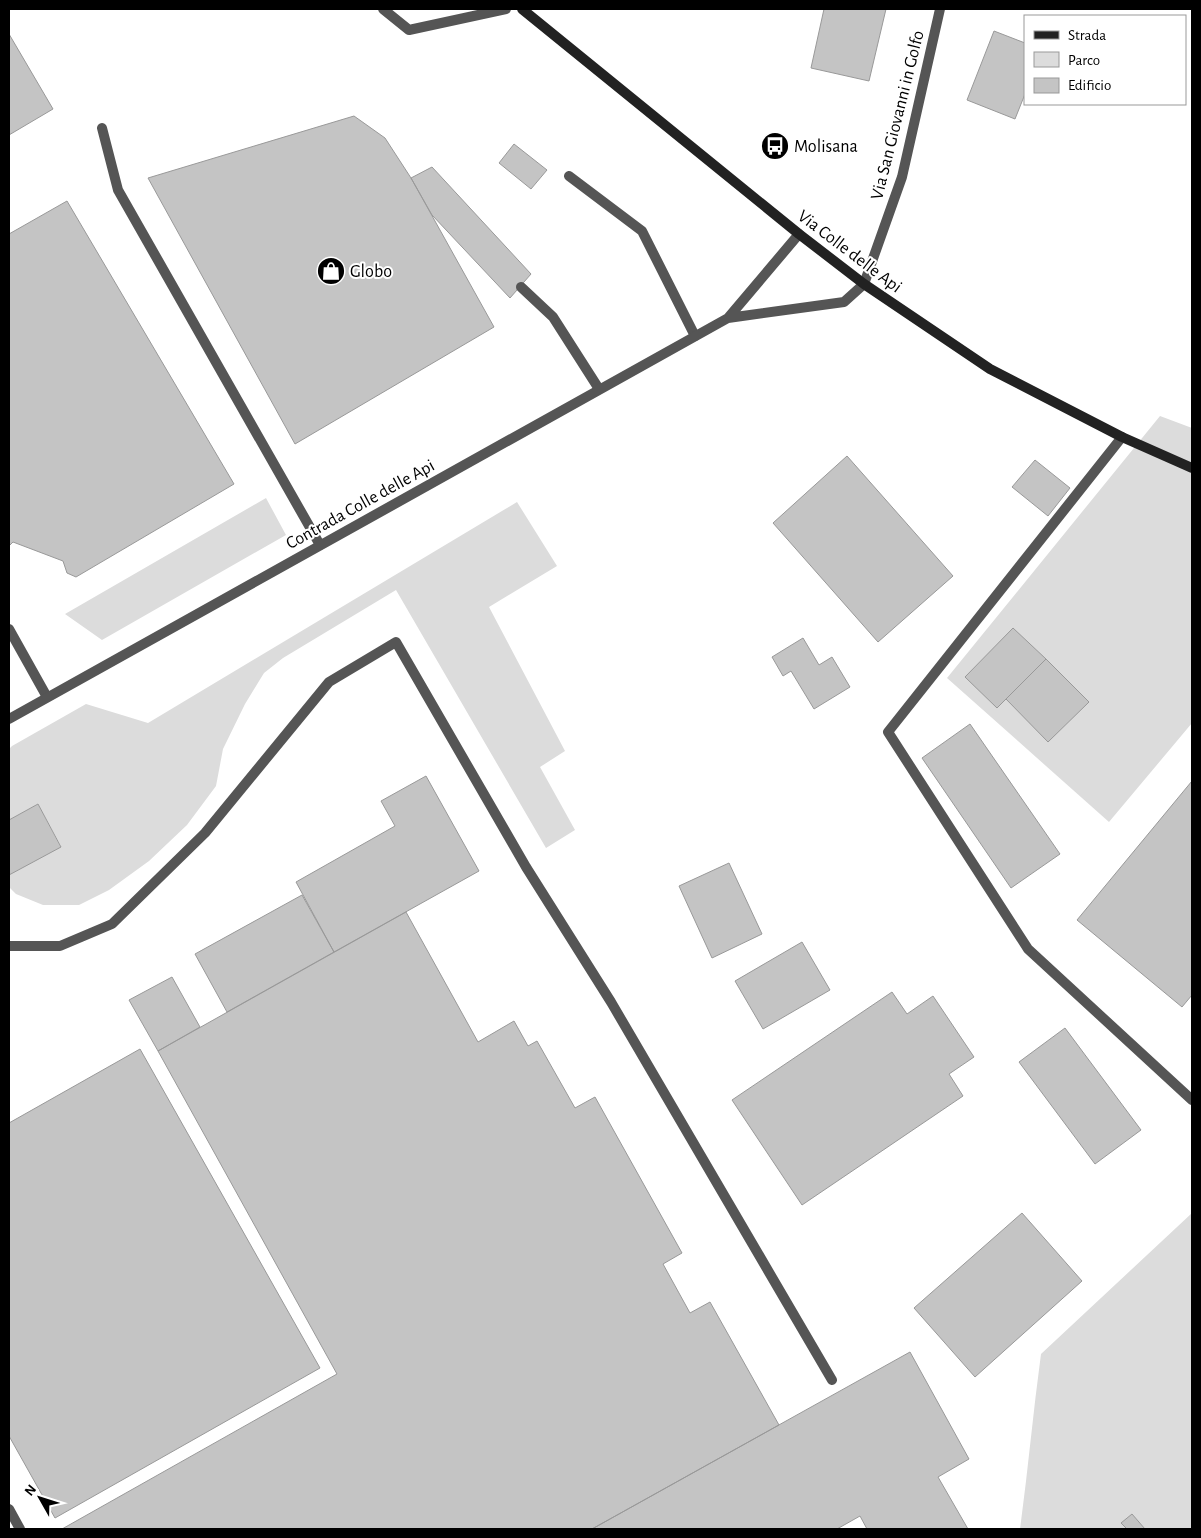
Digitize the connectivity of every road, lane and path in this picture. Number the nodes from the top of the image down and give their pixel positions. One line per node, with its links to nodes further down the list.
1 (383, 9): 2 (street)
2 (506, 9)
3 (522, 9): 7 (main road, Via Colle delle Api)
4 (940, 9): 8 (street, Via San Giovanni in Golfo)
5 (102, 128): 15 (street)
6 (569, 176): 11 (street)
7 (799, 234): 8 (main road, Via Colle delle Api); 10 (street, Contrada Colle delle Api)
8 (864, 284): 10 (street, Contrada Colle delle Api); 13 (main road, Via Colle delle Api)
9 (521, 286): 12 (street)
10 (728, 318): 11 (street, Contrada Colle delle Api)
11 (695, 336): 12 (street, Contrada Colle delle Api)
12 (599, 389): 15 (street, Contrada Colle delle Api)
13 (1122, 437): 14 (main road, Via Colle delle Api); 20 (street)
14 (1192, 468)
15 (320, 545): 17 (street, Contrada Colle delle Api)
16 (9, 628): 17 (street)
17 (47, 697): 18 (street, Contrada Colle delle Api)
18 (9, 719)
19 (9, 946): 21 (street)
20 (1192, 1100)
21 (832, 1380)
22 (9, 1509): 23 (street)
23 (20, 1529)

